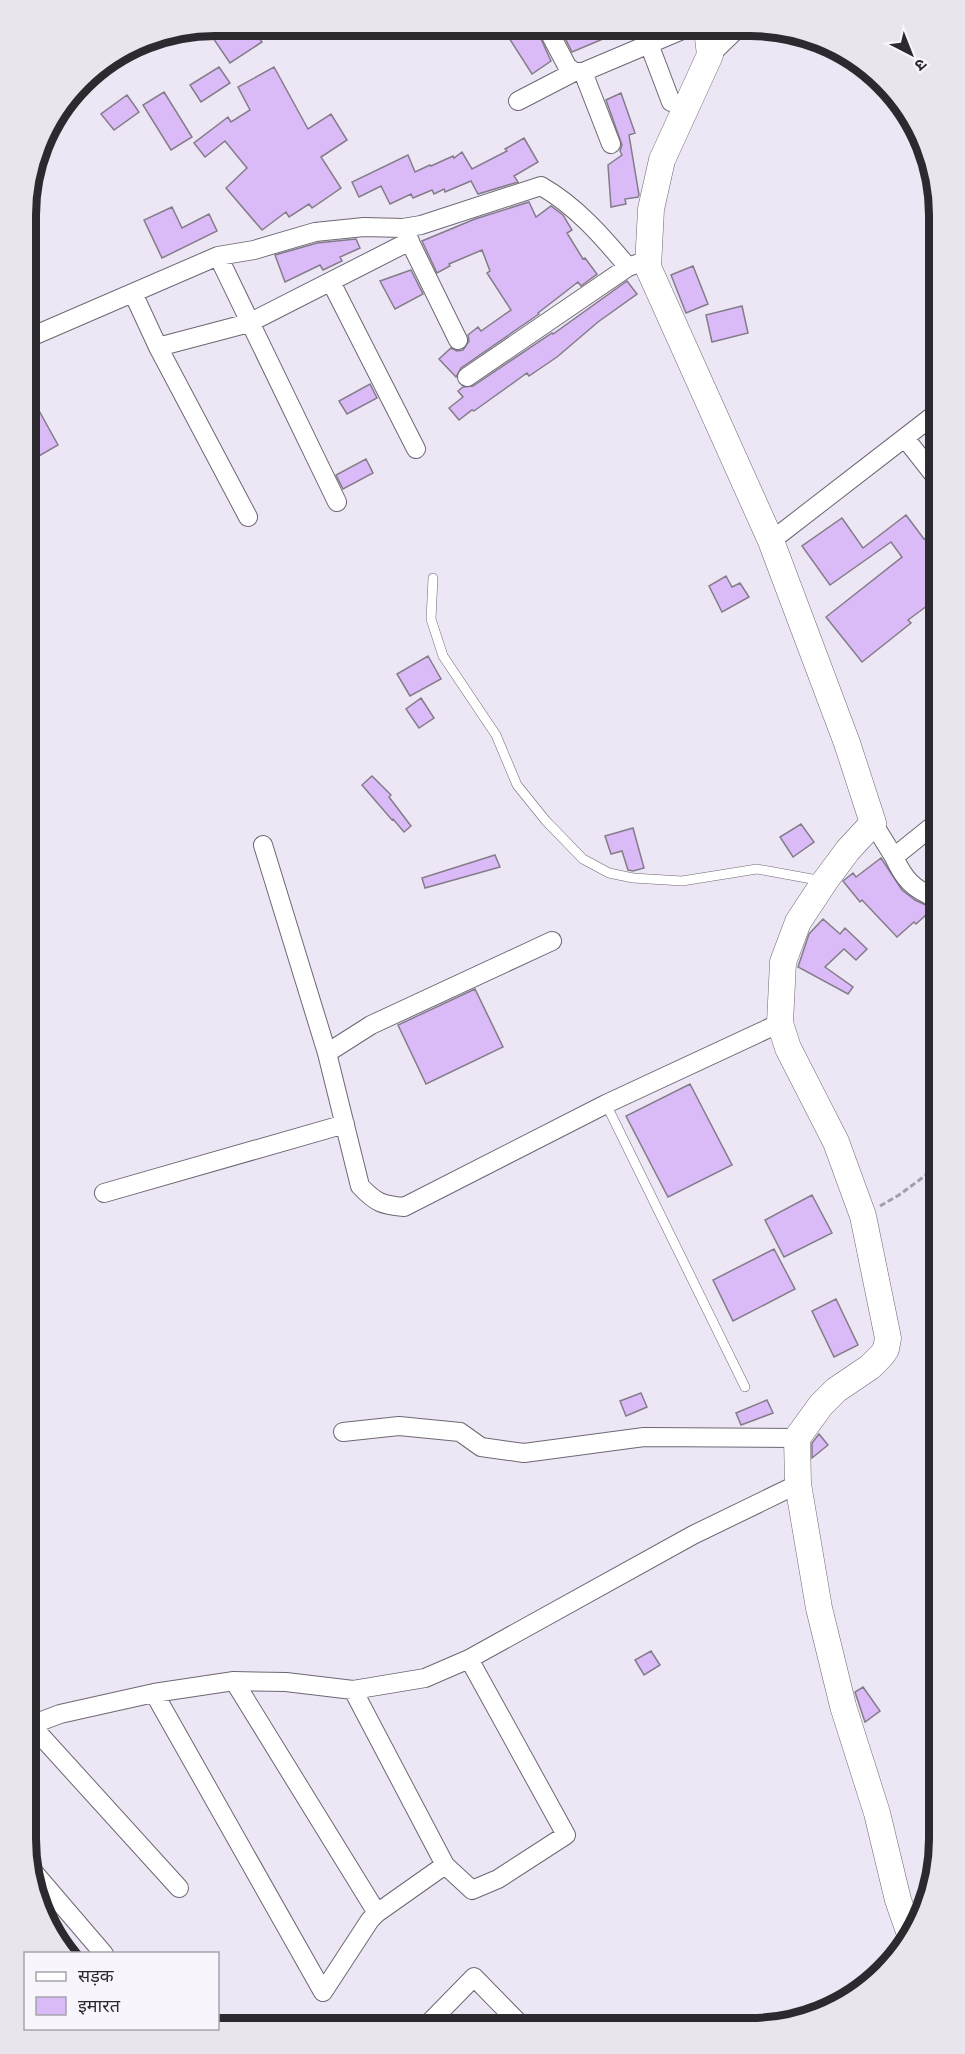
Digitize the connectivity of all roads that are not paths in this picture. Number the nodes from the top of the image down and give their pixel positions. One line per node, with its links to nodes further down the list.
1 (551, 36): 7 (street)
2 (668, 36): 5 (street)
3 (708, 36): 6 (street)
4 (730, 36): 6 (street)
5 (649, 44): 7 (street); 9 (street)
6 (710, 55): 13 (street)
7 (578, 72): 8 (street); 10 (street)
8 (518, 101)
9 (671, 102)
10 (611, 144)
11 (407, 234): 12 (street); 13 (street); 14 (street); 18 (street)
12 (218, 256): 15 (street); 16 (street)
13 (638, 264): 20 (street); 27 (street)
14 (331, 282): 16 (street); 23 (street)
15 (133, 293): 17 (street); 19 (street)
16 (249, 323): 19 (street); 25 (street)
17 (36, 335)
18 (458, 340)
19 (158, 347): 26 (street)
20 (467, 377)
21 (929, 419): 22 (street)
22 (905, 438): 24 (street); 27 (street)
23 (416, 448)
24 (929, 469)
25 (337, 502)
26 (248, 518)
27 (771, 541): 29 (street)
28 (433, 578): 33 (lane)
29 (873, 823): 32 (street); 33 (street)
30 (929, 829): 32 (street)
31 (263, 845): 37 (street)
32 (894, 857): 34 (street)
33 (825, 881): 36 (street)
34 (929, 895)
35 (552, 941): 37 (street)
36 (780, 1023): 38 (street); 43 (street)
37 (327, 1053): 39 (street)
38 (606, 1104): 39 (street); 41 (lane)
39 (345, 1124): 40 (street)
40 (104, 1193)
41 (746, 1387)
42 (343, 1432): 43 (street)
43 (796, 1438): 44 (street)
44 (798, 1484): 45 (street); 55 (street)
45 (470, 1659): 47 (street); 51 (street)
46 (234, 1681): 47 (street); 48 (street); 54 (street)
47 (353, 1690): 51 (street)
48 (154, 1693): 49 (street); 54 (street)
49 (36, 1723)
50 (36, 1729): 53 (street)
51 (445, 1865): 54 (street)
52 (41, 1880): 56 (street)
53 (179, 1888)
54 (377, 1913)
55 (907, 1925)
56 (103, 1952)
57 (434, 2018): 58 (street)
58 (514, 2018)

